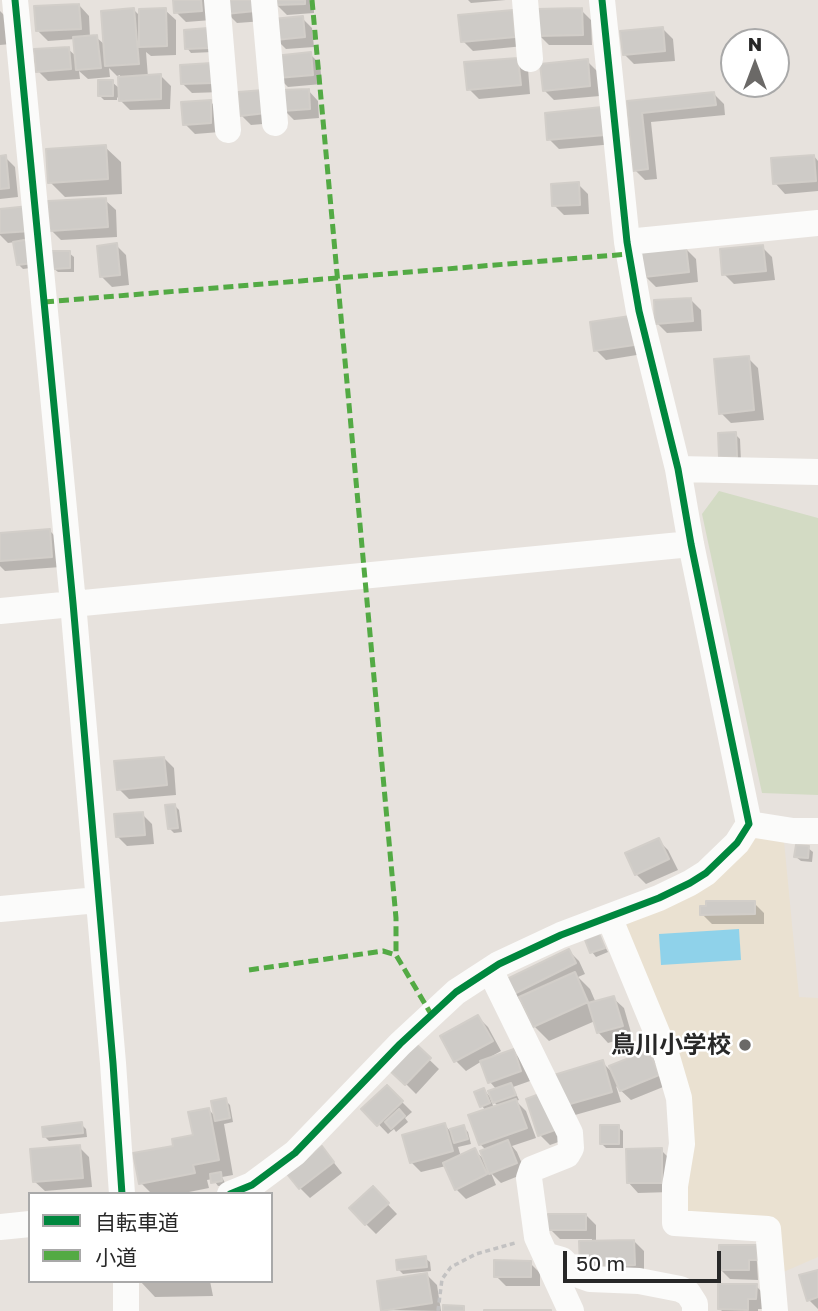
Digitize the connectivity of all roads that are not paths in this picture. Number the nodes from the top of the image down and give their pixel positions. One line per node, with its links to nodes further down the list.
1 (15, 0): 14 (street)
2 (216, 0): 8 (street)
3 (264, 0): 7 (street)
4 (525, 0): 6 (street)
5 (602, 0): 10 (street)
6 (530, 59)
7 (275, 123)
8 (228, 130)
9 (818, 223): 10 (street)
10 (626, 242): 11 (street)
11 (678, 469): 12 (street); 13 (street)
12 (818, 472)
13 (691, 544): 14 (street); 16 (street)
14 (73, 603): 15 (street); 18 (street)
15 (0, 611)
16 (749, 824): 17 (street); 20 (street)
17 (818, 831)
18 (97, 900): 19 (street); 22 (street)
19 (0, 909)
20 (609, 917): 21 (street); 31 (street)
21 (490, 970): 23 (street); 26 (street)
22 (122, 1192)
23 (235, 1192)
24 (28, 1224): 25 (street)
25 (0, 1227)
26 (542, 1246): 29 (street); 30 (street)
27 (126, 1283): 28 (street)
28 (126, 1311)
29 (572, 1311)
30 (695, 1311)
31 (775, 1311)

